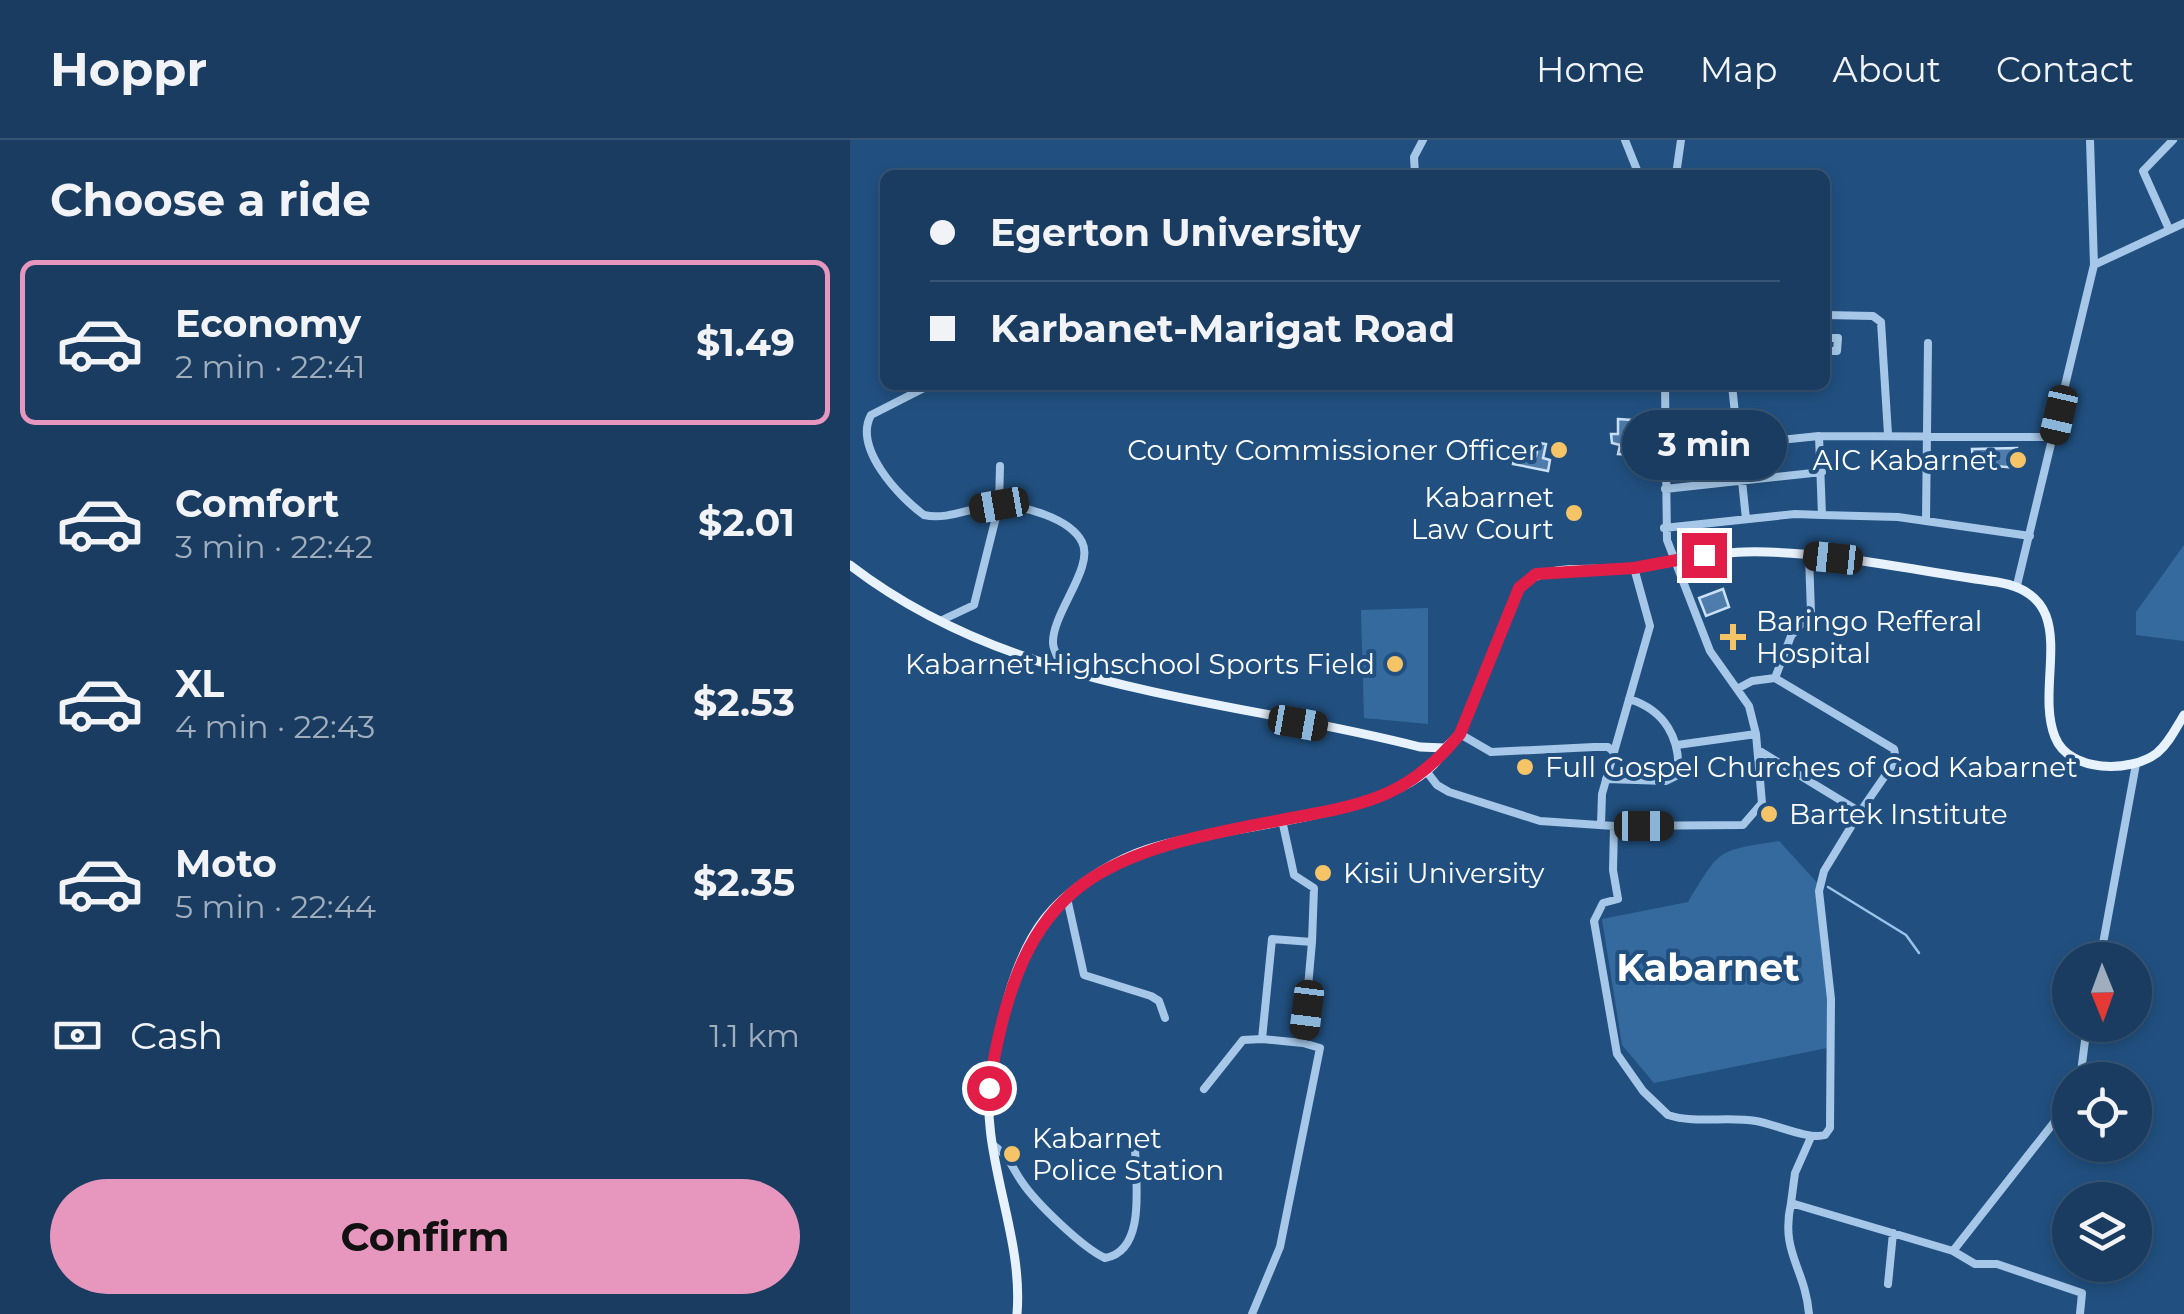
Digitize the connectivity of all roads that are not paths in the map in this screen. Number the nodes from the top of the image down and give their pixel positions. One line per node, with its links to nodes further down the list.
1 (1423, 140): 6 (street)
2 (1625, 140): 7 (street)
3 (1681, 140): 8 (street)
4 (2090, 140): 11 (street)
5 (2172, 140): 10 (street)
6 (1415, 170)
7 (1637, 170)
8 (1677, 170)
9 (2184, 223): 10 (street)
10 (2170, 229): 11 (street)
11 (2094, 265): 20 (street)
12 (1830, 315): 17 (street)
13 (1928, 343): 19 (street)
14 (920, 390): 27 (street)
15 (1665, 390): 22 (street)
16 (1732, 390): 21 (street)
17 (1888, 434): 18 (street); 19 (street)
18 (1819, 436): 21 (street); 24 (street)
19 (1927, 436): 20 (street); 30 (street)
20 (2054, 437): 32 (street)
21 (1736, 445): 22 (street); 25 (street)
22 (1665, 452): 26 (street)
23 (1000, 466): 27 (street)
24 (1822, 472): 25 (street); 28 (street)
25 (1742, 484): 26 (street); 29 (street)
26 (1664, 489): 31 (street)
27 (999, 505): 38 (street); 39 (street)
28 (1822, 515): 29 (street); 30 (street)
29 (1746, 519): 31 (street)
30 (1926, 521): 32 (street)
31 (1664, 528): 34 (street)
32 (2030, 536): 37 (street)
33 (1809, 556): 34 (main road); 37 (main road); 40 (street)
34 (1675, 559): 36 (main road); 41 (street)
35 (850, 565): 38 (main road)
36 (1634, 568): 42 (street); 44 (main road)
37 (2017, 585): 50 (main road)
38 (940, 621): 39 (main road)
39 (1064, 672): 47 (main road)
40 (1775, 678): 41 (street); 53 (street)
41 (1737, 689): 45 (street)
42 (1630, 699): 46 (street); 49 (street)
43 (2184, 715): 50 (main road)
44 (1460, 734): 47 (main road); 49 (street)
45 (1756, 734): 46 (street); 48 (street)
46 (1678, 745): 52 (street)
47 (1444, 748): 51 (main road)
48 (1758, 750): 53 (street); 56 (street)
49 (1614, 752): 52 (street)
50 (2136, 764): 59 (street)
51 (1427, 772): 54 (main road); 55 (street)
52 (1606, 779): 55 (street)
53 (1860, 812): 65 (street)
54 (1282, 820): 57 (main road); 58 (street)
55 (1601, 824): 56 (street)
56 (1614, 826): 65 (street)
57 (1067, 898): 60 (street); 67 (main road)
58 (1312, 942): 61 (street); 62 (street)
59 (2103, 942)
60 (1164, 1018)
61 (1262, 1039): 62 (street); 63 (street)
62 (1303, 1042): 73 (street)
63 (1204, 1089)
64 (2052, 1125): 70 (street)
65 (1811, 1137): 68 (street)
66 (1135, 1145): 67 (street)
67 (993, 1146): 72 (main road)
68 (1791, 1203): 69 (street); 74 (street)
69 (1893, 1234): 70 (street); 71 (street)
70 (1953, 1251): 75 (street)
71 (1888, 1284)
72 (1016, 1314)
73 (1252, 1314)
74 (1809, 1314)
75 (2080, 1314)

